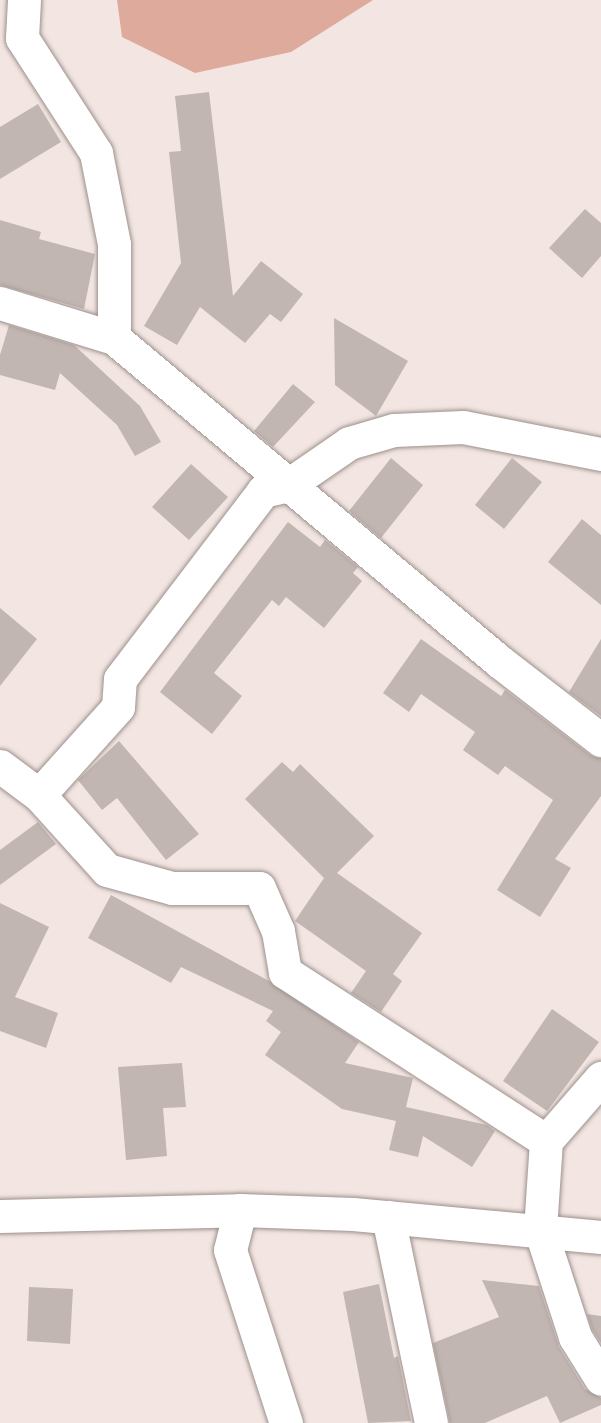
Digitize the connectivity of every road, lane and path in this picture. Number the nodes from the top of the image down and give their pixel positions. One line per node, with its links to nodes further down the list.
1 (24, 0): 3 (street)
2 (0, 303): 3 (street)
3 (114, 339): 5 (street)
4 (601, 454): 5 (street)
5 (288, 485): 6 (street); 8 (street)
6 (601, 740)
7 (0, 766): 8 (street)
8 (39, 795): 10 (street)
9 (601, 1078): 10 (street)
10 (546, 1141): 14 (street)
11 (240, 1210): 12 (street); 13 (street); 17 (street)
12 (0, 1216)
13 (388, 1217): 14 (street); 18 (street)
14 (540, 1229): 15 (street); 16 (street)
15 (601, 1237)
16 (601, 1379)
17 (286, 1423)
18 (431, 1423)

